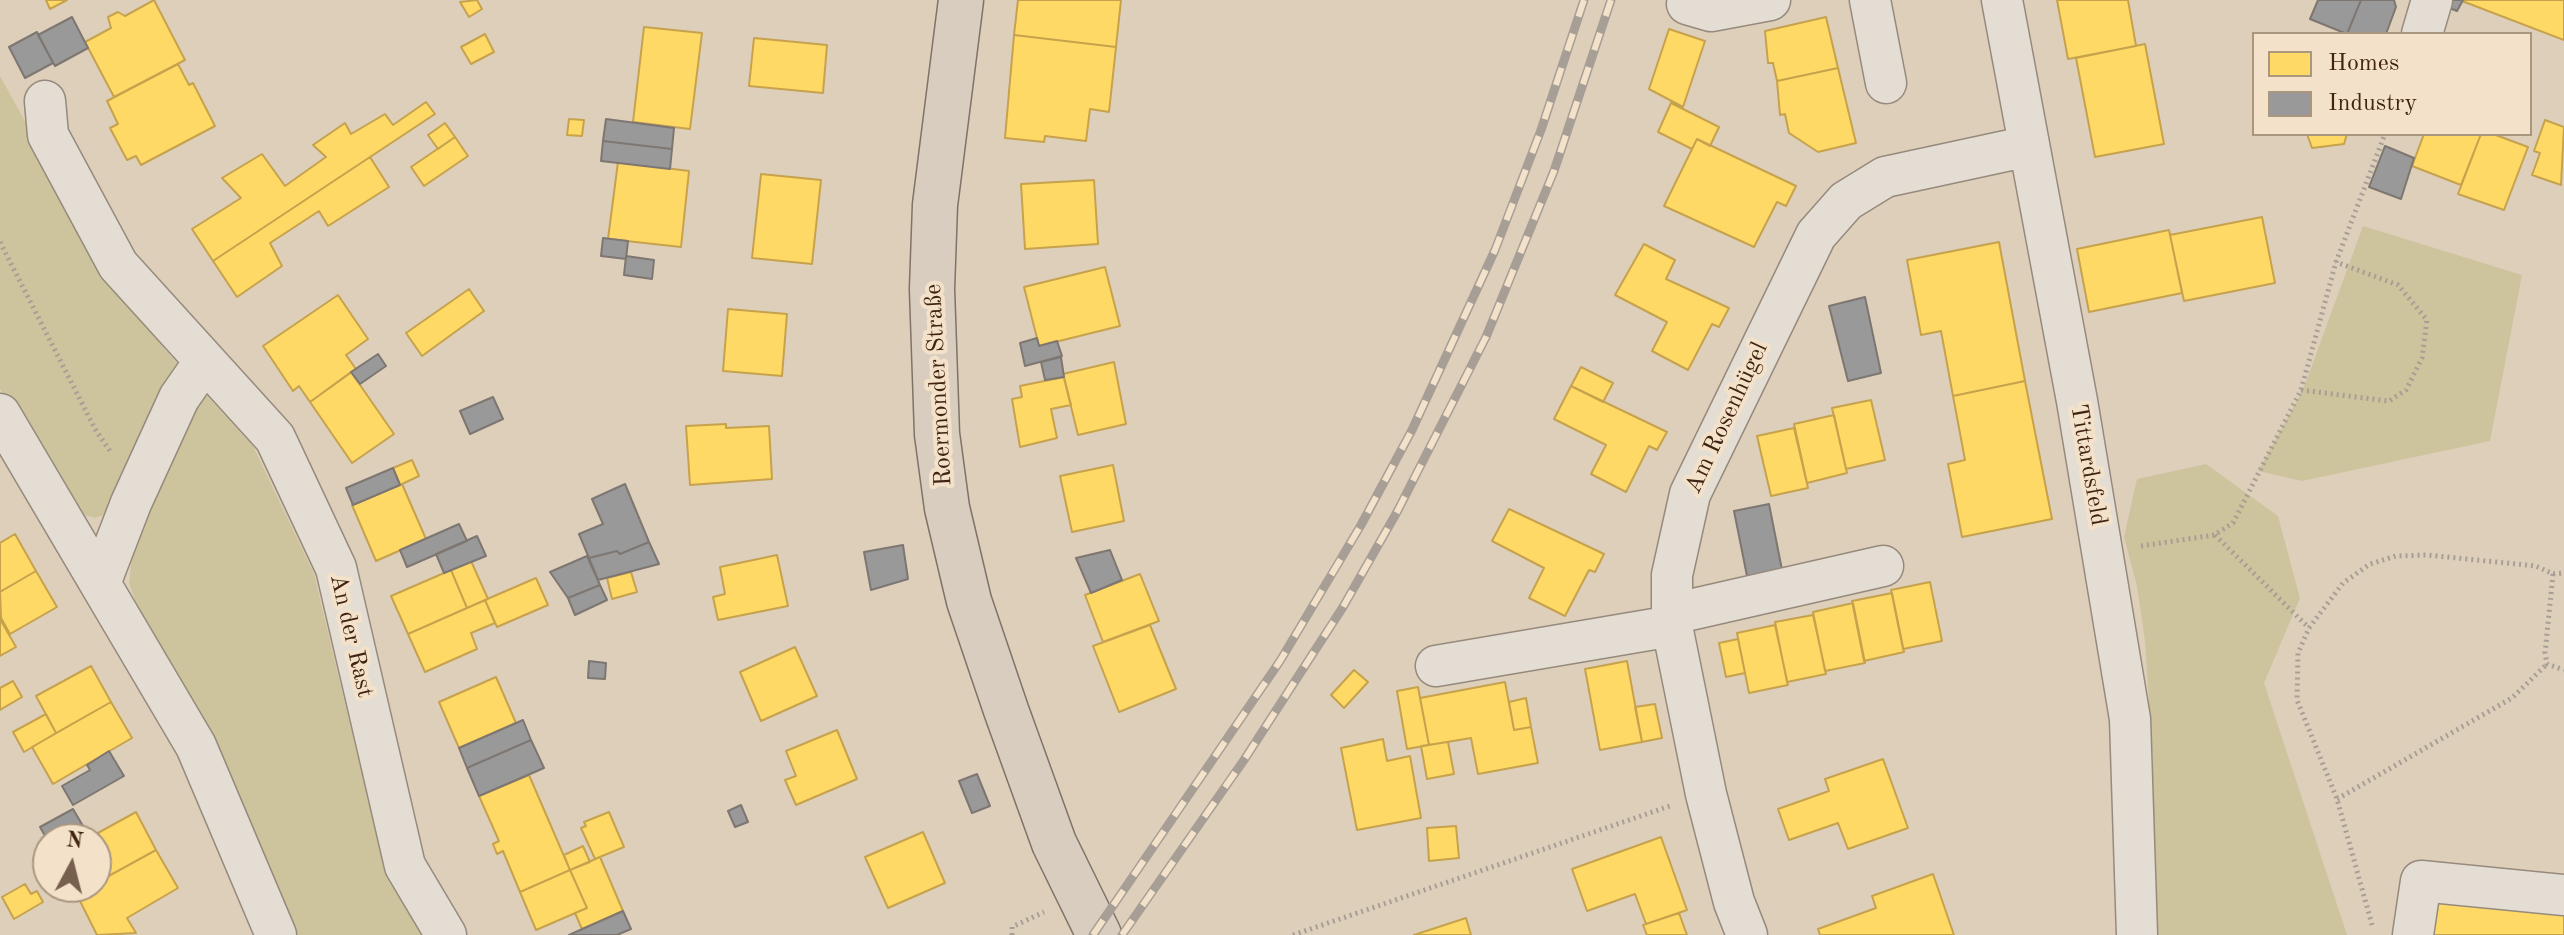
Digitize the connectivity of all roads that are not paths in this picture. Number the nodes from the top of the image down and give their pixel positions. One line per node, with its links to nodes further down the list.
1 (961, 0): 20 (main road, Roermonder Straße)
2 (1870, 0): 8 (street)
3 (2002, 0): 10 (street, Tittardsfeld)
4 (2432, 0): 7 (street)
5 (1746, 2): 6 (street)
6 (1687, 4)
7 (2423, 32)
8 (1886, 83)
9 (45, 101): 11 (street, An der Rast)
10 (2029, 146): 15 (street, Am Rosenhügel); 22 (street, Tittardsfeld)
11 (204, 362): 14 (street); 19 (street, An der Rast)
12 (0, 414): 14 (street)
13 (1883, 566): 15 (street)
14 (101, 581): 18 (street)
15 (1672, 620): 16 (street); 21 (street, Am Rosenhügel)
16 (1436, 666)
17 (2564, 895): 23 (street)
18 (276, 935)
19 (446, 935)
20 (1099, 935)
21 (1747, 935)
22 (2137, 935)
23 (2413, 935)

